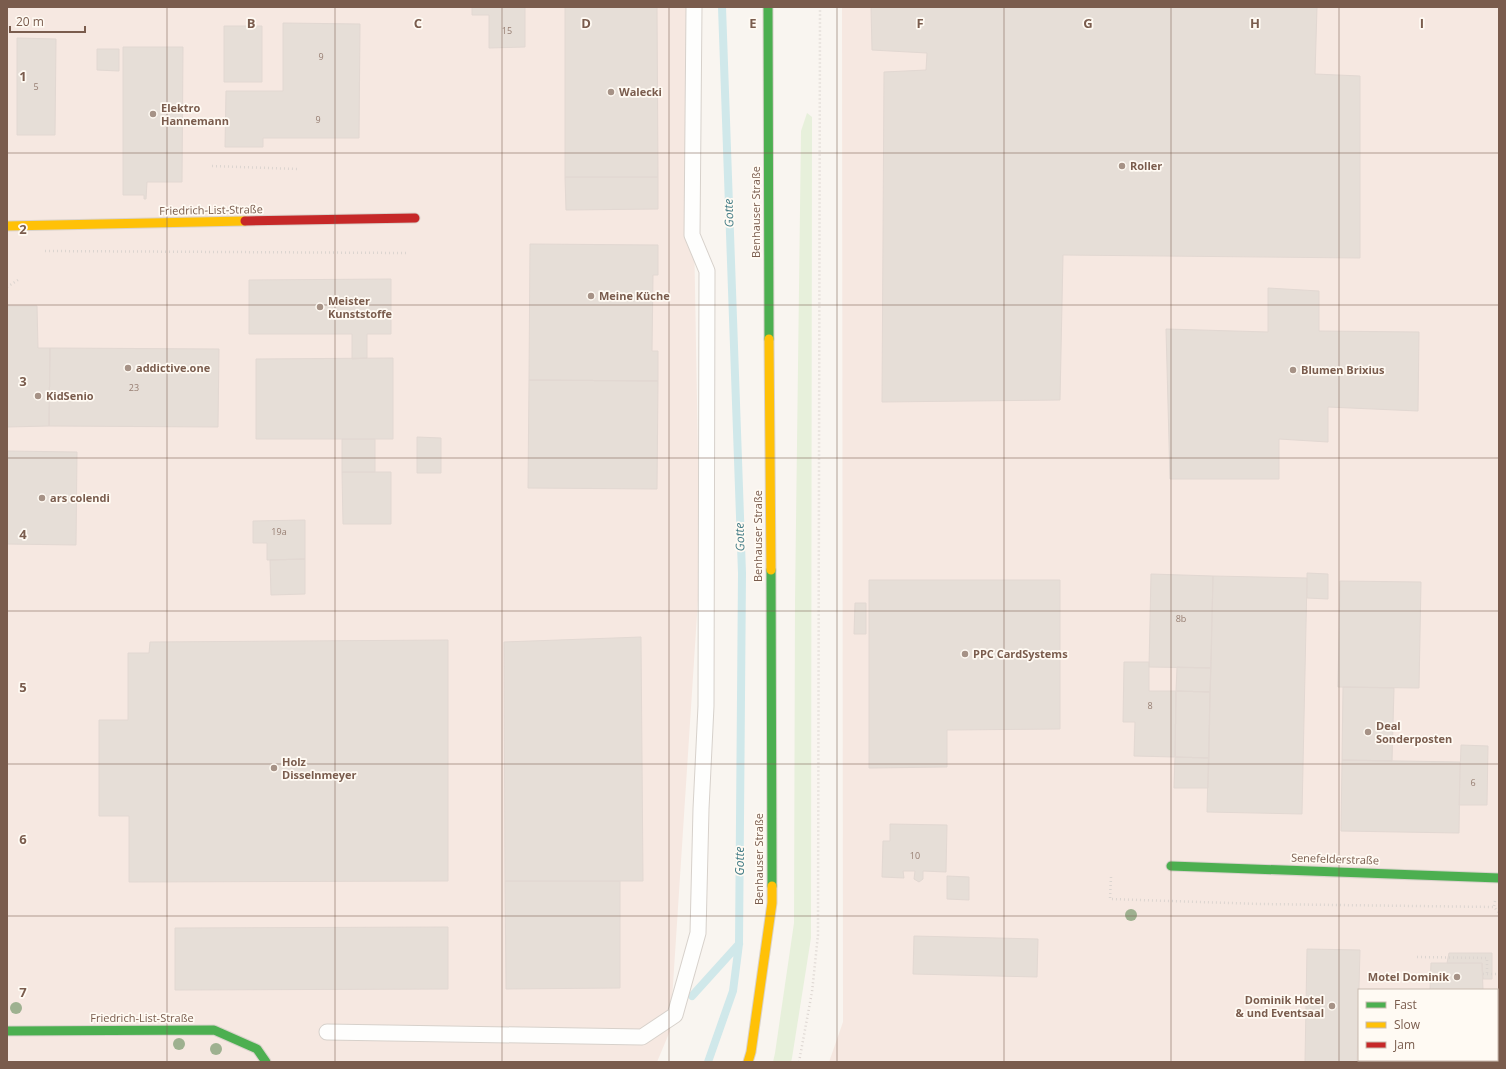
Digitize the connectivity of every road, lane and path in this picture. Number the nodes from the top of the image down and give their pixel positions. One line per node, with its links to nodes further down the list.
1 (694, 7): 21 (lane)
2 (768, 7): 23 (main road, Benhauser Straße)
3 (820, 7): 24 (path)
4 (212, 166): 5 (path)
5 (297, 169)
6 (415, 218): 7 (main road, Friedrich-List-Straße)
7 (7, 226)
8 (42, 251): 9 (path)
9 (406, 253)
10 (18, 280): 11 (path)
11 (7, 287)
12 (1171, 866): 14 (main road, Senefelderstraße)
13 (1111, 877): 15 (path)
14 (1499, 878)
15 (1494, 907)
16 (1417, 957): 18 (path)
17 (1482, 974): 18 (path)
18 (1487, 974): 19 (path)
19 (1499, 974)
20 (7, 1031): 22 (main road, Friedrich-List-Straße)
21 (327, 1032)
22 (266, 1062)
23 (748, 1062)
24 (799, 1062)

